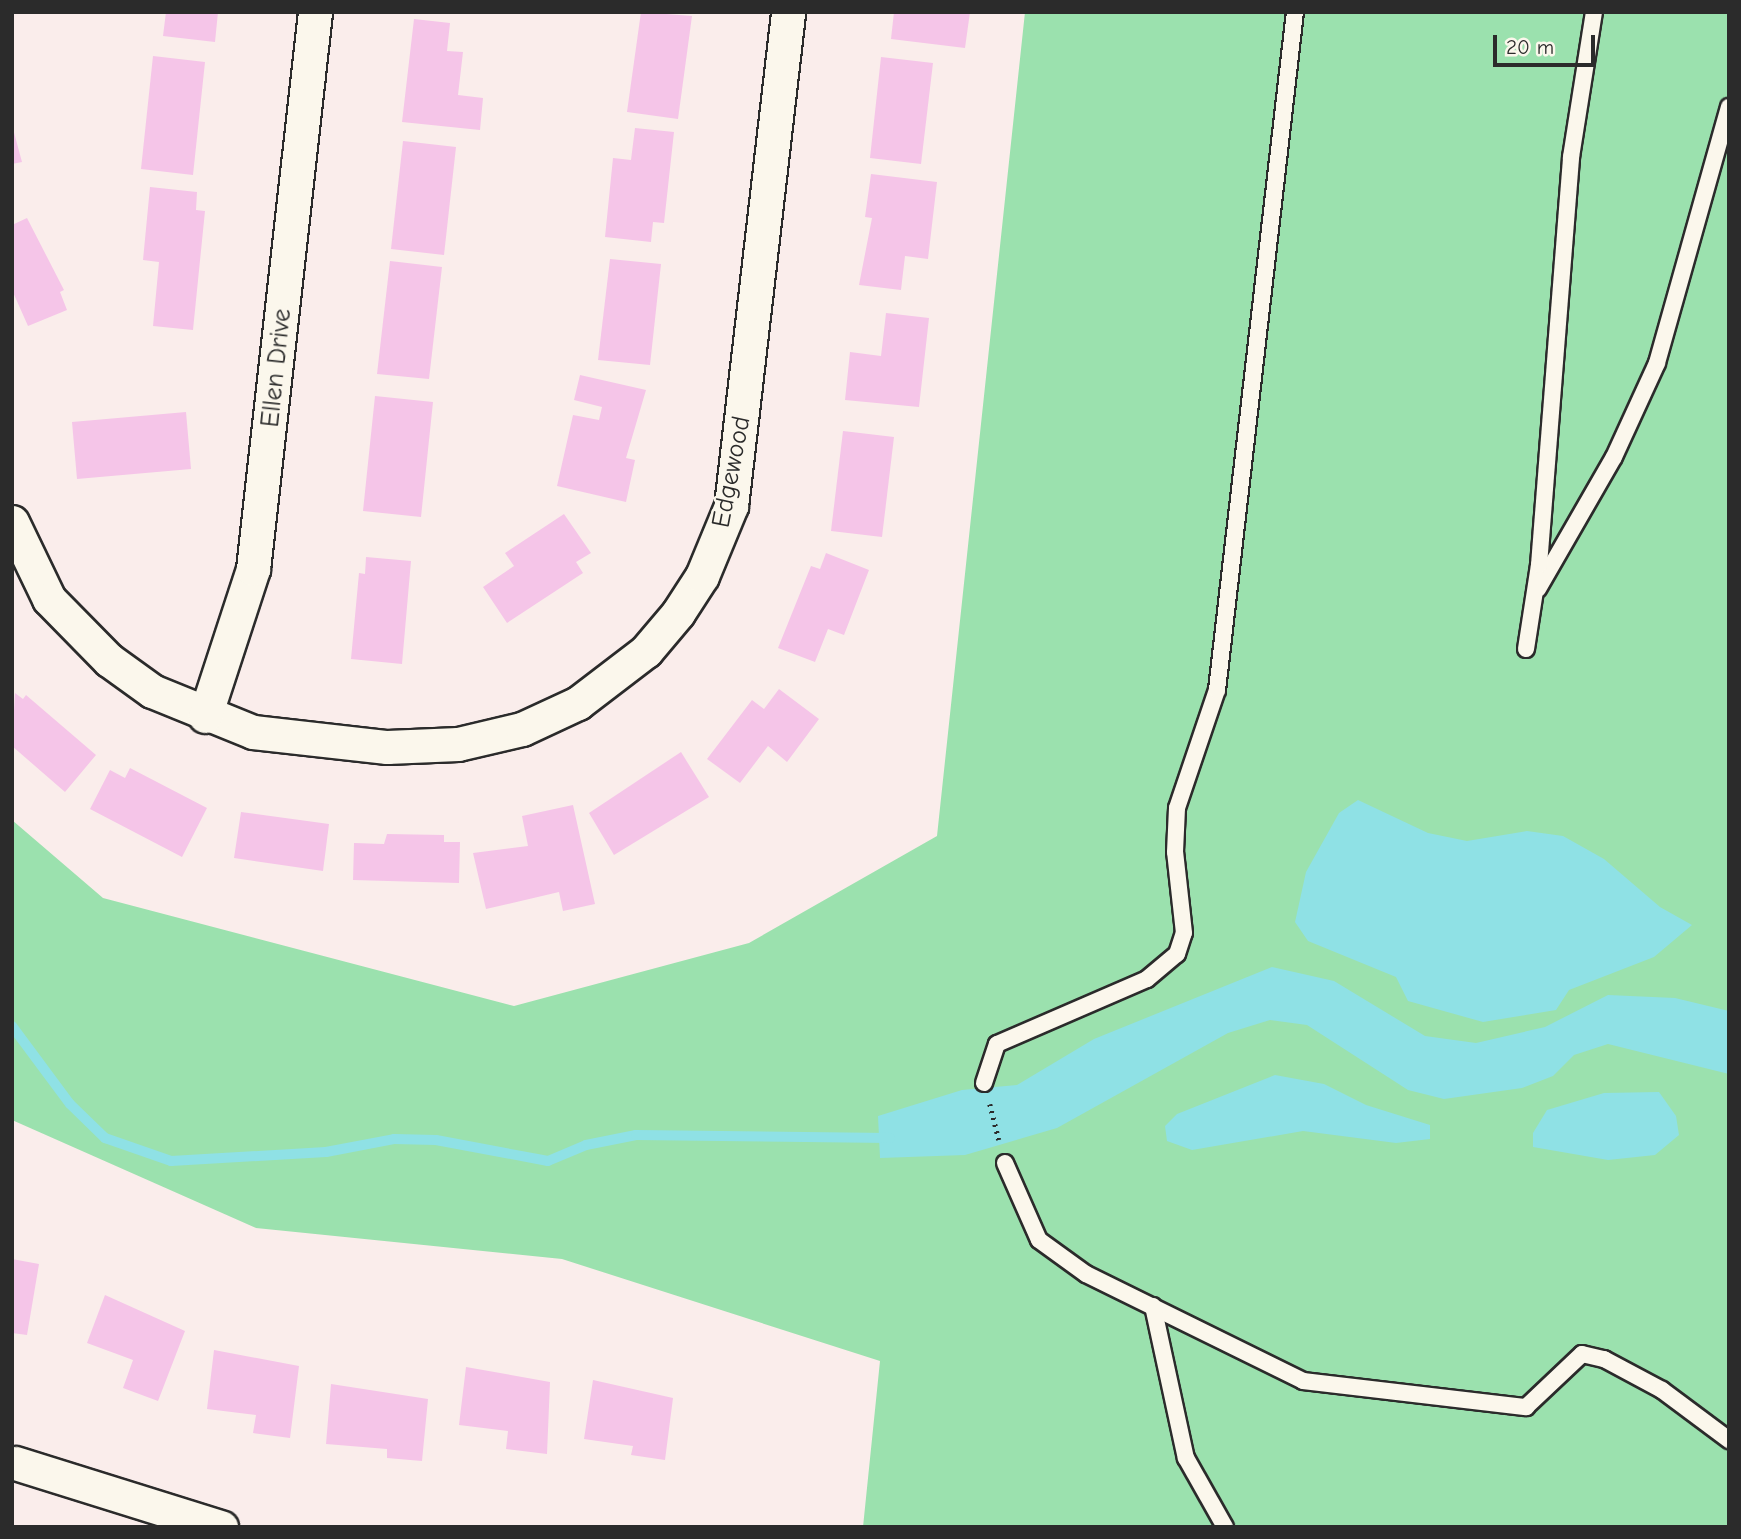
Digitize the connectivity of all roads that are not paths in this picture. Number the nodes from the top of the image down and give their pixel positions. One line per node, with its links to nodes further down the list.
1 (315, 12): 9 (street, Ellen Drive)
2 (788, 12): 9 (street, Edgewood)
3 (1295, 12): 10 (lane)
4 (1594, 12): 7 (lane)
5 (1729, 107): 7 (lane)
6 (12, 522): 9 (street, Edgewood)
7 (1535, 593): 8 (lane)
8 (1526, 649)
9 (205, 716)
10 (984, 1083)
11 (1005, 1163): 12 (lane)
12 (1153, 1306): 13 (lane); 16 (lane)
13 (1729, 1440)
14 (15, 1462): 15 (street)
15 (221, 1527)
16 (1225, 1527)

